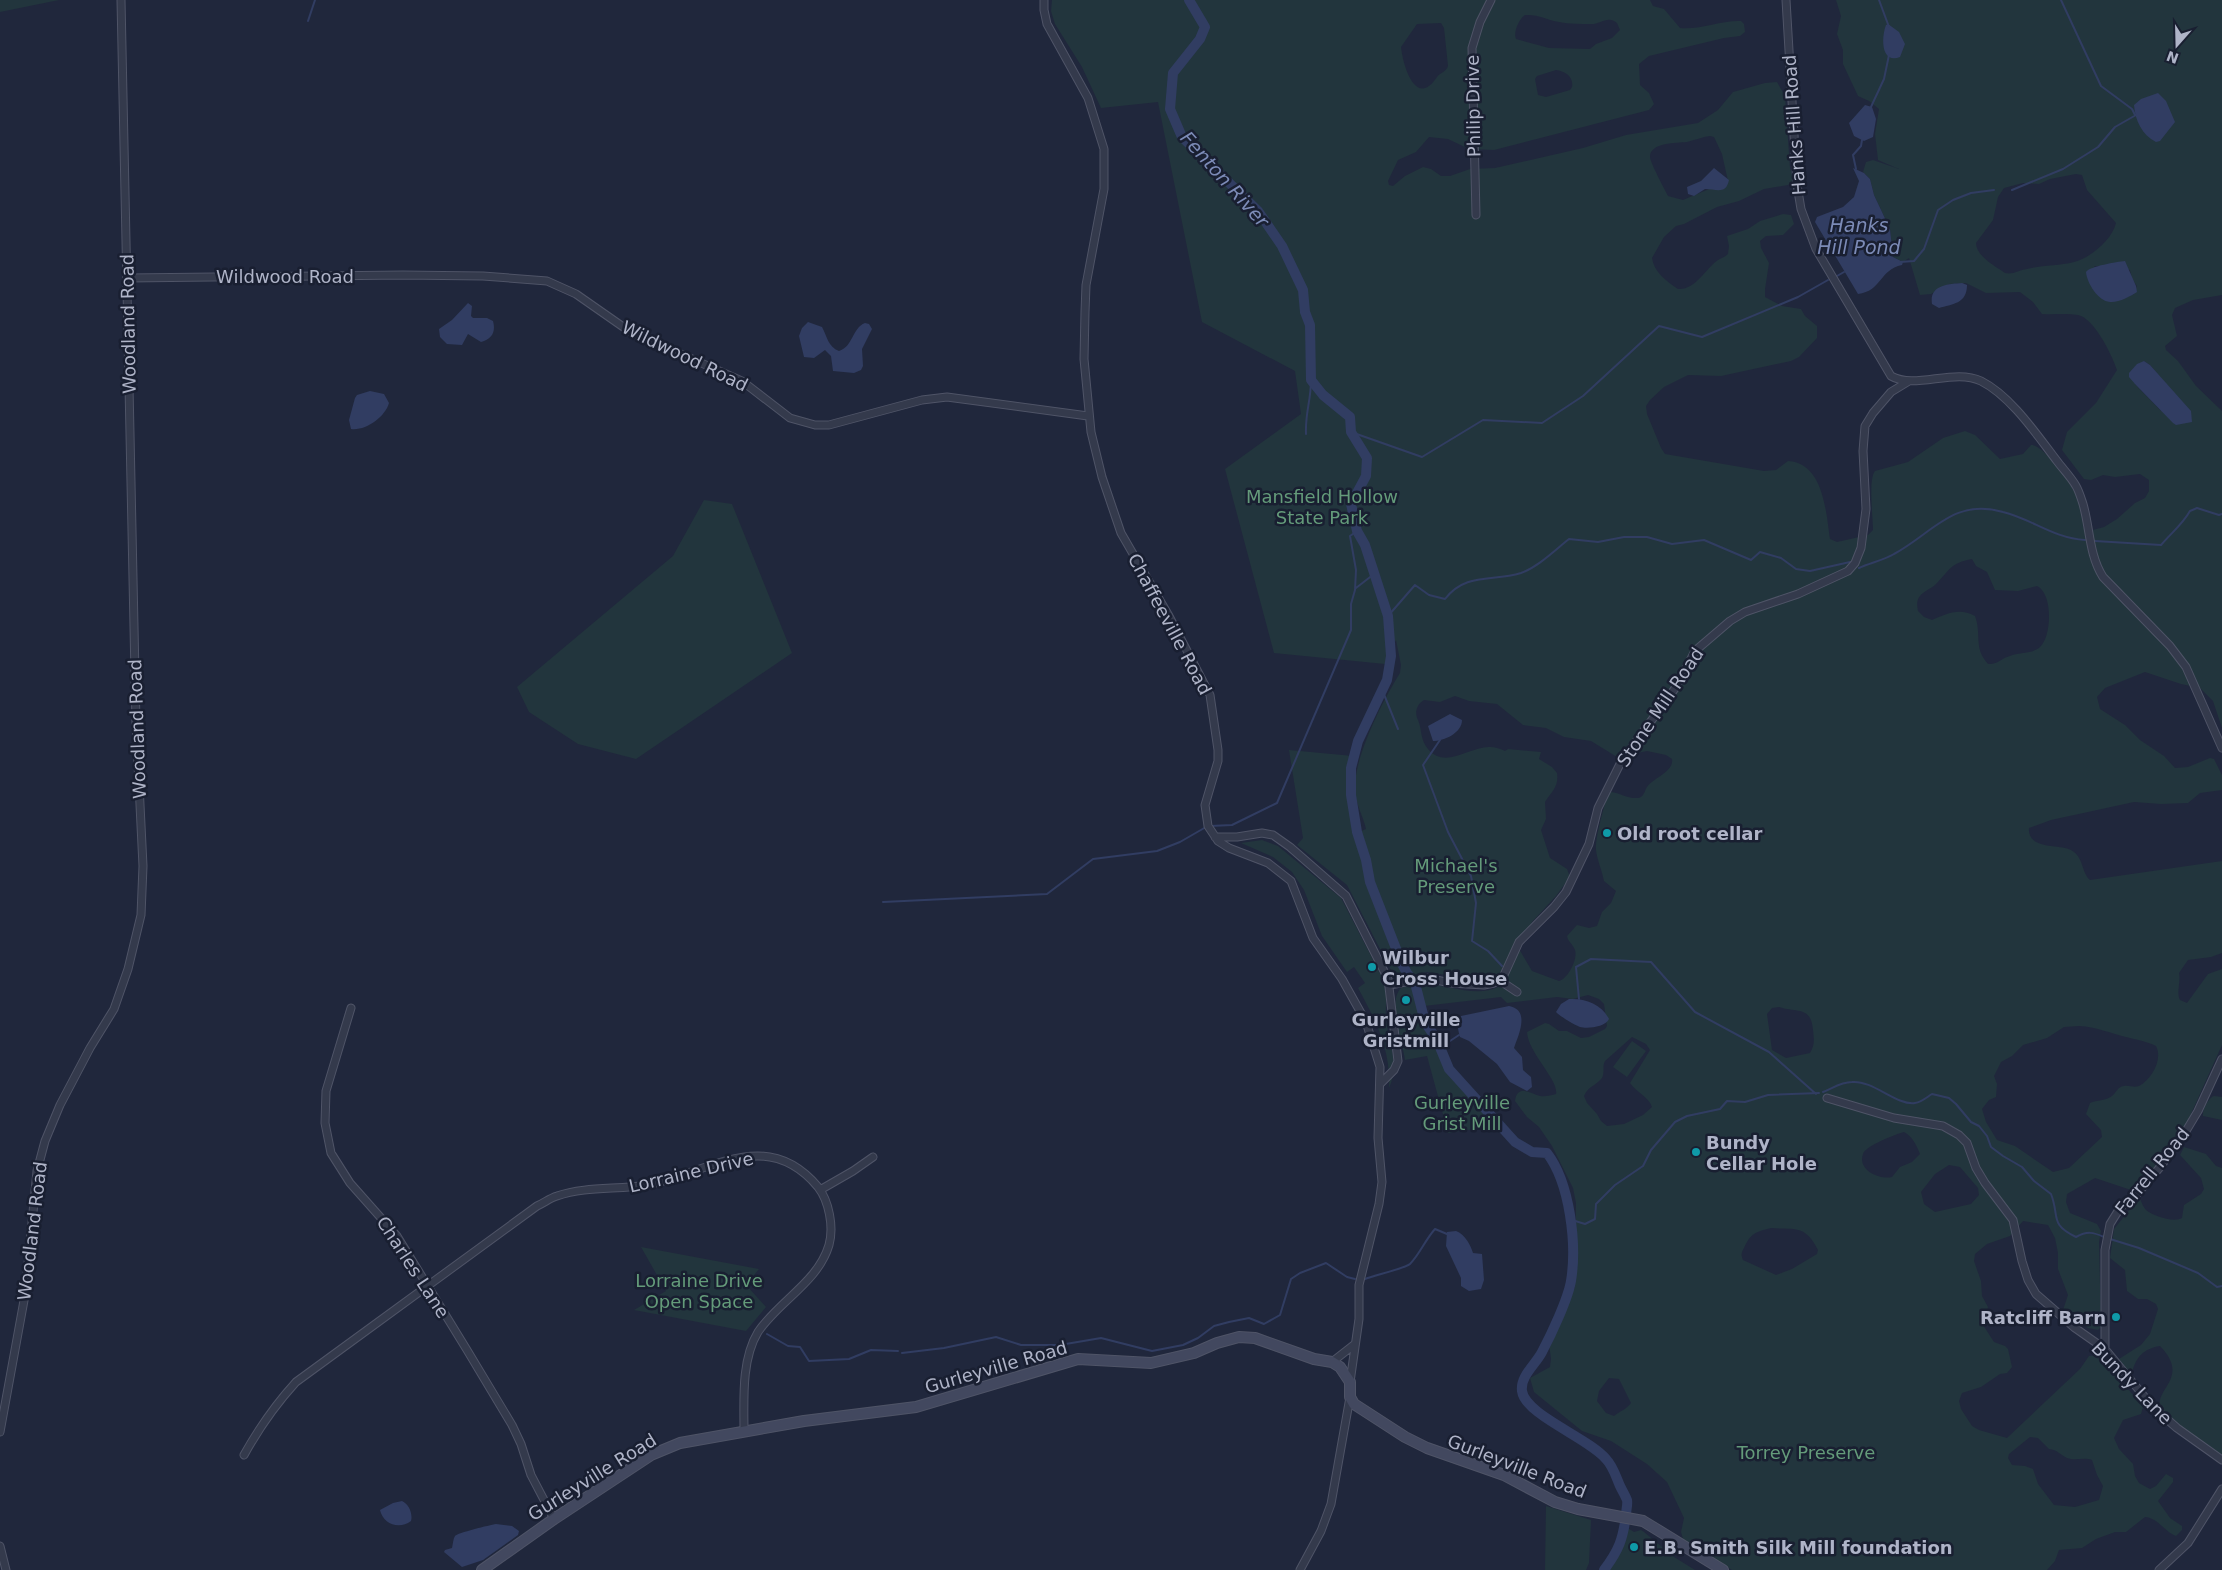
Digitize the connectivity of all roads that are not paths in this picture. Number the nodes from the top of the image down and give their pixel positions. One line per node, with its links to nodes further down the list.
1 (121, 0): 6 (street, Woodland Road)
2 (1044, 0): 10 (street, Chaffeeville Road)
3 (1491, 0): 5 (street, Philip Drive)
4 (1786, 0): 7 (street, Hanks Hill Road)
5 (1476, 215)
6 (128, 278): 10 (street, Wildwood Road); 28 (street, Woodland Road)
7 (1891, 376): 8 (street); 9 (street)
8 (1909, 381): 9 (street, Stone Mill Road); 11 (street)
9 (1891, 392): 13 (street, Stone Mill Road)
10 (1088, 416): 12 (street, Chaffeeville Road)
11 (2222, 748)
12 (1215, 837): 14 (street); 18 (street)
13 (1499, 980): 14 (street); 15 (street)
14 (1390, 985): 18 (street)
15 (1517, 992)
16 (351, 1008): 22 (street, Charles Lane)
17 (2222, 1059): 24 (street, Farrell Road)
18 (1381, 1083): 23 (street)
19 (1827, 1098): 24 (street, Bundy Lane)
20 (873, 1156): 21 (street)
21 (820, 1190): 22 (street, Lorraine Drive); 29 (street, Lorraine Drive)
22 (427, 1285): 30 (street, Lorraine Drive); 33 (street, Charles Lane)
23 (1356, 1344): 25 (street); 26 (street)
24 (2105, 1349): 31 (street, Bundy Lane)
25 (1332, 1362): 26 (street); 29 (street, Gurleyville Road)
26 (1350, 1382): 27 (street)
27 (1350, 1397): 37 (street); 38 (street, Gurleyville Road)
28 (0, 1432)
29 (744, 1432): 33 (street, Gurleyville Road)
30 (244, 1455)
31 (2222, 1460)
32 (2222, 1488): 39 (street)
33 (554, 1519): 36 (street, Gurleyville Road)
34 (0, 1546): 35 (street)
35 (6, 1570)
36 (482, 1570)
37 (1300, 1570)
38 (1723, 1570)
39 (2159, 1570)

